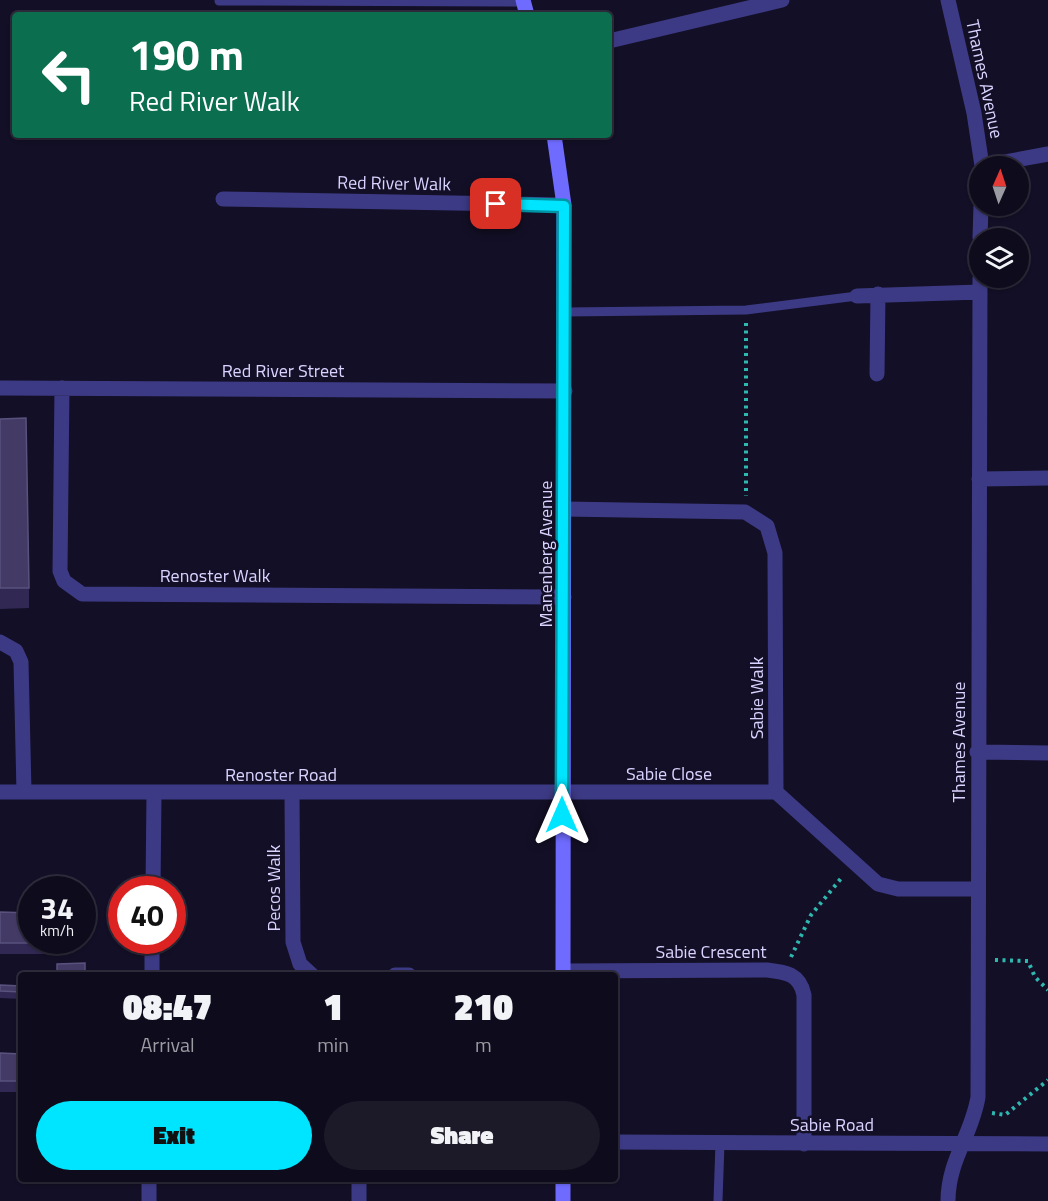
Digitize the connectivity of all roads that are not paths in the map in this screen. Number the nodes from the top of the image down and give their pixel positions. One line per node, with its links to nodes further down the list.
1 (264, 0): 4 (lane); 5 (lane)
2 (782, 0): 6 (street)
3 (948, 0): 10 (street, Thames Avenue)
4 (219, 1)
5 (524, 6)
6 (733, 6): 7 (street)
7 (612, 40)
8 (554, 138): 13 (street, Manenberg Avenue)
9 (1048, 154): 11 (street)
10 (980, 156)
11 (1029, 157)
12 (223, 199): 13 (street, Red River Walk)
13 (564, 206): 18 (street, Manenberg Avenue)
14 (969, 286): 16 (street)
15 (980, 288): 24 (street, Thames Avenue)
16 (878, 294): 17 (street); 19 (street)
17 (857, 296): 18 (lane)
18 (565, 312): 22 (street, Manenberg Avenue)
19 (877, 374)
20 (0, 388): 21 (street, Red River Street)
21 (62, 388): 22 (street, Red River Street); 26 (street, Renoster Walk)
22 (565, 390): 25 (street, Manenberg Avenue)
23 (1048, 478): 24 (street)
24 (979, 479): 28 (street, Thames Avenue)
25 (564, 509): 26 (street, Manenberg Avenue); 32 (street, Sabie Walk)
26 (564, 597): 34 (street, Manenberg Avenue)
27 (0, 642): 31 (street)
28 (977, 753): 29 (street); 37 (street, Thames Avenue)
29 (1048, 753)
30 (0, 792): 31 (street, Renoster Road)
31 (24, 792): 33 (street, Renoster Road)
32 (776, 792): 34 (street, Sabie Close); 37 (street)
33 (154, 793): 35 (street, Renoster Road); 36 (street)
34 (562, 793): 35 (street, Renoster Road); 41 (street, Manenberg Avenue)
35 (292, 794): 40 (street, Pecos Walk)
36 (153, 876)
37 (977, 889): 46 (street, Thames Avenue)
38 (152, 954): 39 (street)
39 (152, 972)
40 (309, 972)
41 (563, 972)
42 (618, 973): 45 (street, Sabie Crescent)
43 (618, 1142): 44 (street, Sabie Road)
44 (720, 1143): 45 (street, Sabie Road); 54 (lane)
45 (804, 1144): 46 (street, Sabie Road)
46 (961, 1144): 47 (street, Sabie Road); 55 (street, Thames Avenue)
47 (1048, 1144)
48 (149, 1182): 51 (street)
49 (359, 1182): 52 (street)
50 (563, 1182): 53 (street)
51 (149, 1201)
52 (359, 1201)
53 (563, 1201)
54 (718, 1201)
55 (948, 1201)

